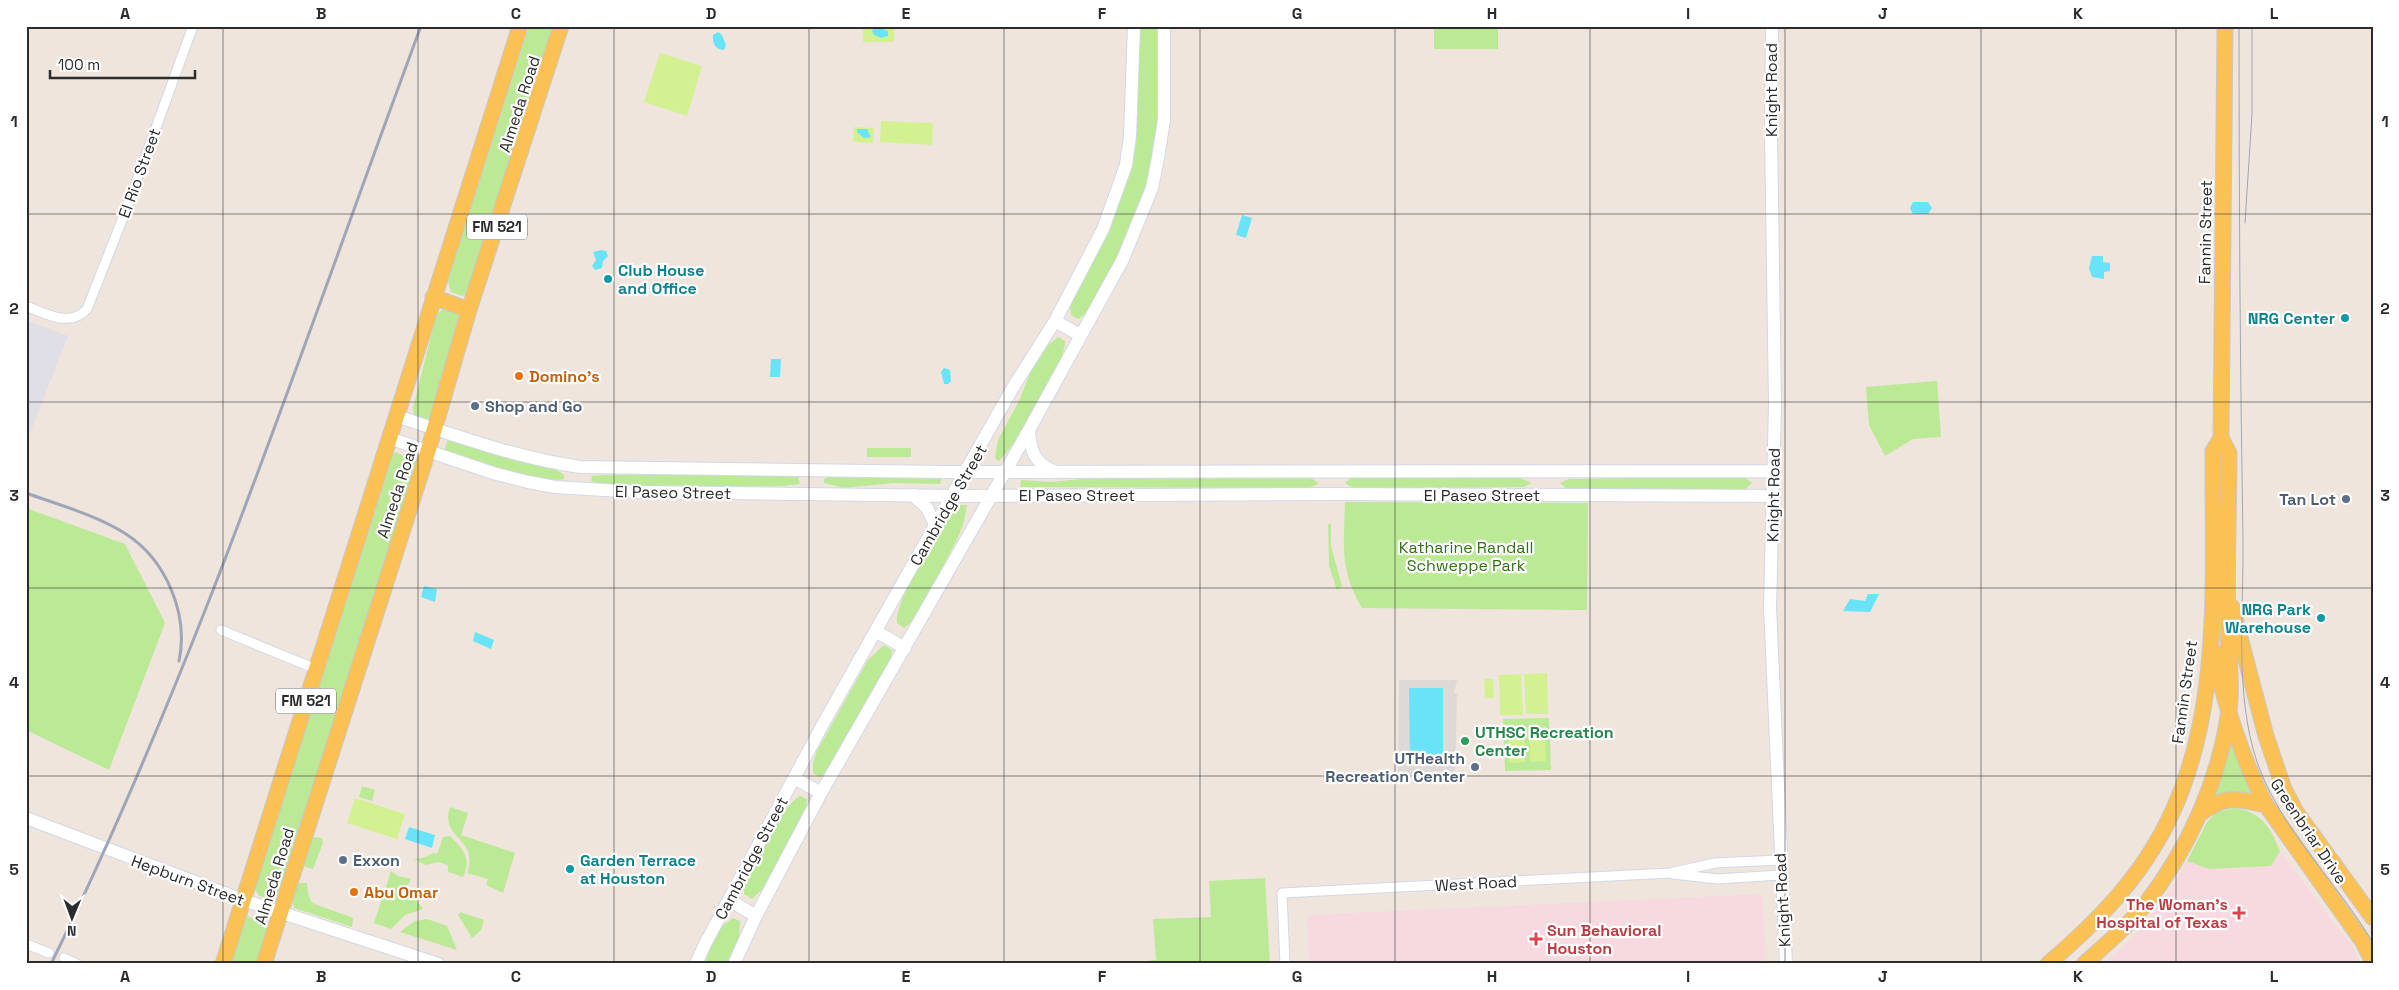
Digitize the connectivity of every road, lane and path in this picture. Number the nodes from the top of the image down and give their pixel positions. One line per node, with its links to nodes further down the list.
1 (193, 26): 9 (street, El Rio Street)
2 (520, 26): 8 (main road, Almeda Road / FM 521)
3 (562, 26): 10 (main road, Almeda Road / FM 521)
4 (1134, 26): 11 (street, Cambridge Street)
5 (1164, 26): 12 (street, Cambridge Street)
6 (1772, 26): 26 (street, Knight Road)
7 (2225, 26): 17 (main road, Fannin Street)
8 (433, 297): 10 (main road); 13 (main road, Almeda Road / FM 521)
9 (26, 306)
10 (469, 310): 14 (main road, Almeda Road / FM 521)
11 (1055, 322): 12 (street); 22 (street, Cambridge Street)
12 (1080, 335): 15 (street, Cambridge Street)
13 (396, 416): 14 (street, El Paseo Street); 16 (main road, Almeda Road / FM 521)
14 (434, 429): 18 (main road, Almeda Road / FM 521); 19 (street, El Paseo Street)
15 (1029, 430): 23 (street, Cambridge Street); 24 (street)
16 (389, 438): 18 (street, El Paseo Street); 41 (main road, Almeda Road / FM 521)
17 (2221, 438): 36 (main road, Fannin Street); 37 (main road, Fannin Street)
18 (428, 451): 27 (street, El Paseo Street); 53 (main road, Almeda Road / FM 521)
19 (580, 467): 21 (street, El Paseo Street); 27 (street)
20 (1542, 471): 25 (street, El Paseo Street); 26 (street, El Paseo Street); 31 (street)
21 (811, 472): 22 (street, El Paseo Street); 28 (street)
22 (966, 472): 23 (street, El Paseo Street); 32 (street, Cambridge Street)
23 (1004, 472): 24 (street, El Paseo Street); 33 (street, Cambridge Street)
24 (1062, 472): 25 (street, El Paseo Street)
25 (1335, 472): 29 (street)
26 (1774, 472): 34 (street, Knight Road)
27 (580, 489): 28 (street, El Paseo Street)
28 (810, 494): 30 (street, El Paseo Street)
29 (1331, 494): 31 (street, El Paseo Street); 33 (street, El Paseo Street)
30 (913, 495): 32 (street, El Paseo Street); 35 (street)
31 (1542, 495): 34 (street, El Paseo Street)
32 (954, 496): 33 (street, El Paseo Street); 35 (street, Cambridge Street)
33 (990, 496): 40 (street, Cambridge Street)
34 (1774, 496): 48 (street, Knight Road)
35 (936, 527): 39 (street, Cambridge Street)
36 (2227, 588): 42 (main road, Fannin Street); 55 (main road, Greenbriar Drive)
37 (2211, 626): 42 (main road, Greenbriar Drive); 68 (main road, Fannin Street)
38 (221, 630): 41 (street)
39 (877, 632): 40 (street); 43 (street, Cambridge Street)
40 (905, 648): 44 (street, Cambridge Street)
41 (316, 669): 51 (main road, Almeda Road / FM 521)
42 (2230, 710): 45 (main road, Greenbriar Drive); 46 (main road, Fannin Street)
43 (794, 778): 44 (street); 52 (street, Cambridge Street)
44 (821, 793): 54 (street, Cambridge Street)
45 (2266, 805): 46 (main road); 59 (main road, Greenbriar Drive)
46 (2200, 814): 69 (main road, Fannin Street)
47 (26, 818): 51 (street, Hepburn Street)
48 (1780, 860): 49 (street, West Road); 50 (street, Knight Road)
49 (1670, 873): 50 (street, West Road); 66 (street, West Road)
50 (1781, 875): 67 (street, Knight Road)
51 (243, 900): 53 (street, Hepburn Street); 61 (main road, Almeda Road / FM 521)
52 (729, 900): 54 (street); 64 (street, Cambridge Street)
53 (281, 911): 62 (main road, Almeda Road / FM 521); 63 (street, Hepburn Street)
54 (756, 916): 65 (street, Cambridge Street)
55 (2373, 918)
56 (26, 944): 57 (street)
57 (49, 953)
58 (64, 958): 60 (street)
59 (2373, 962)
60 (77, 964)
61 (223, 964)
62 (264, 964)
63 (438, 964)
64 (696, 964)
65 (734, 964)
66 (1285, 964)
67 (1786, 964)
68 (2048, 964)
69 (2084, 964)

